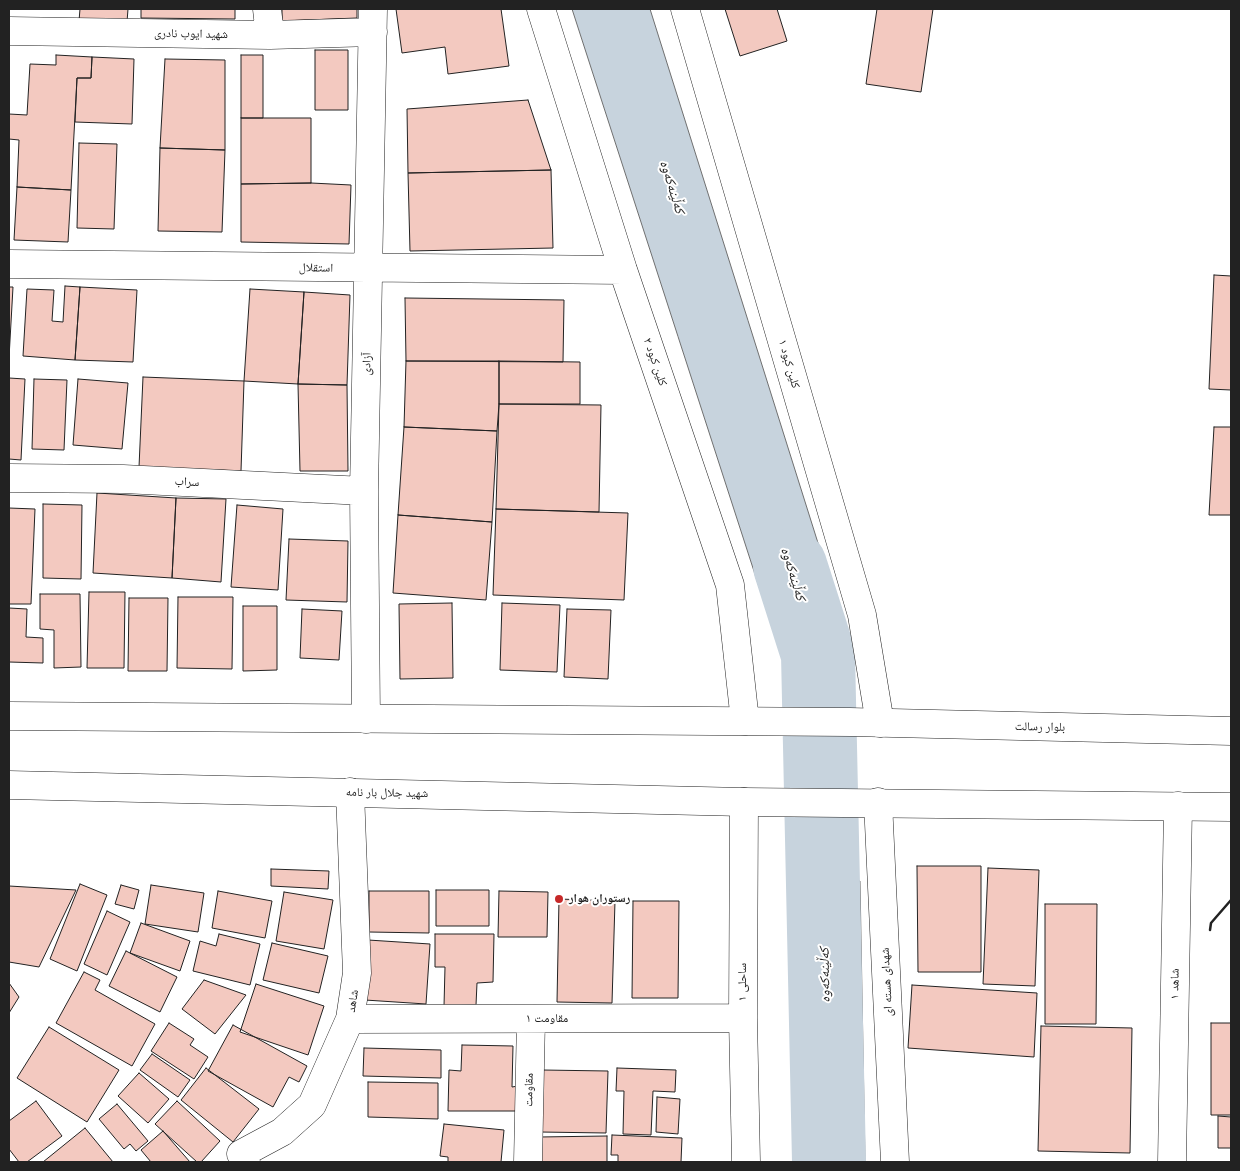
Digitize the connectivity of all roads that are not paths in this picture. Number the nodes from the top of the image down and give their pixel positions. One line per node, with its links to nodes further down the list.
1 (267, 9): 6 (street)
2 (541, 9): 9 (street, کلین کبود ۲)
3 (685, 9): 15 (street, کلین کبود ۱)
4 (373, 20): 6 (street, شهید ایوب نادری); 8 (street, آزادی)
5 (9, 30): 6 (street, شهید ایوب نادری)
6 (270, 36)
7 (9, 264): 8 (street, استقلال)
8 (369, 268): 9 (street, استقلال); 11 (street, آزادی)
9 (624, 270): 14 (street, کلین کبود ۲)
10 (9, 478): 11 (street, سراب)
11 (364, 491): 13 (street, آزادی)
12 (9, 716): 13 (street)
13 (366, 719): 14 (street)
14 (754, 721): 15 (street, بلوار رسالت)
15 (880, 723): 16 (street, بلوار رسالت)
16 (1231, 731)
17 (9, 785): 18 (street, شهید جلال بار نامه)
18 (350, 792): 19 (street, شهید جلال بار نامه); 24 (street, شاهد)
19 (754, 802): 20 (street, شهید جلال بار نامه); 23 (street, ساحلی ۱)
20 (878, 802): 21 (street); 29 (street, شهدای هسته ای)
21 (1178, 806): 22 (street); 30 (street, شاهد ۱)
22 (1231, 807)
23 (743, 1018): 25 (street, مقاومت ۱); 28 (street, ساحلی ۱)
24 (350, 1019): 25 (street, مقاومت ۱); 26 (street, شاهد)
25 (531, 1019): 27 (street, مقاومت)
26 (240, 1160)
27 (528, 1162)
28 (746, 1162)
29 (895, 1162)
30 (1172, 1162)

